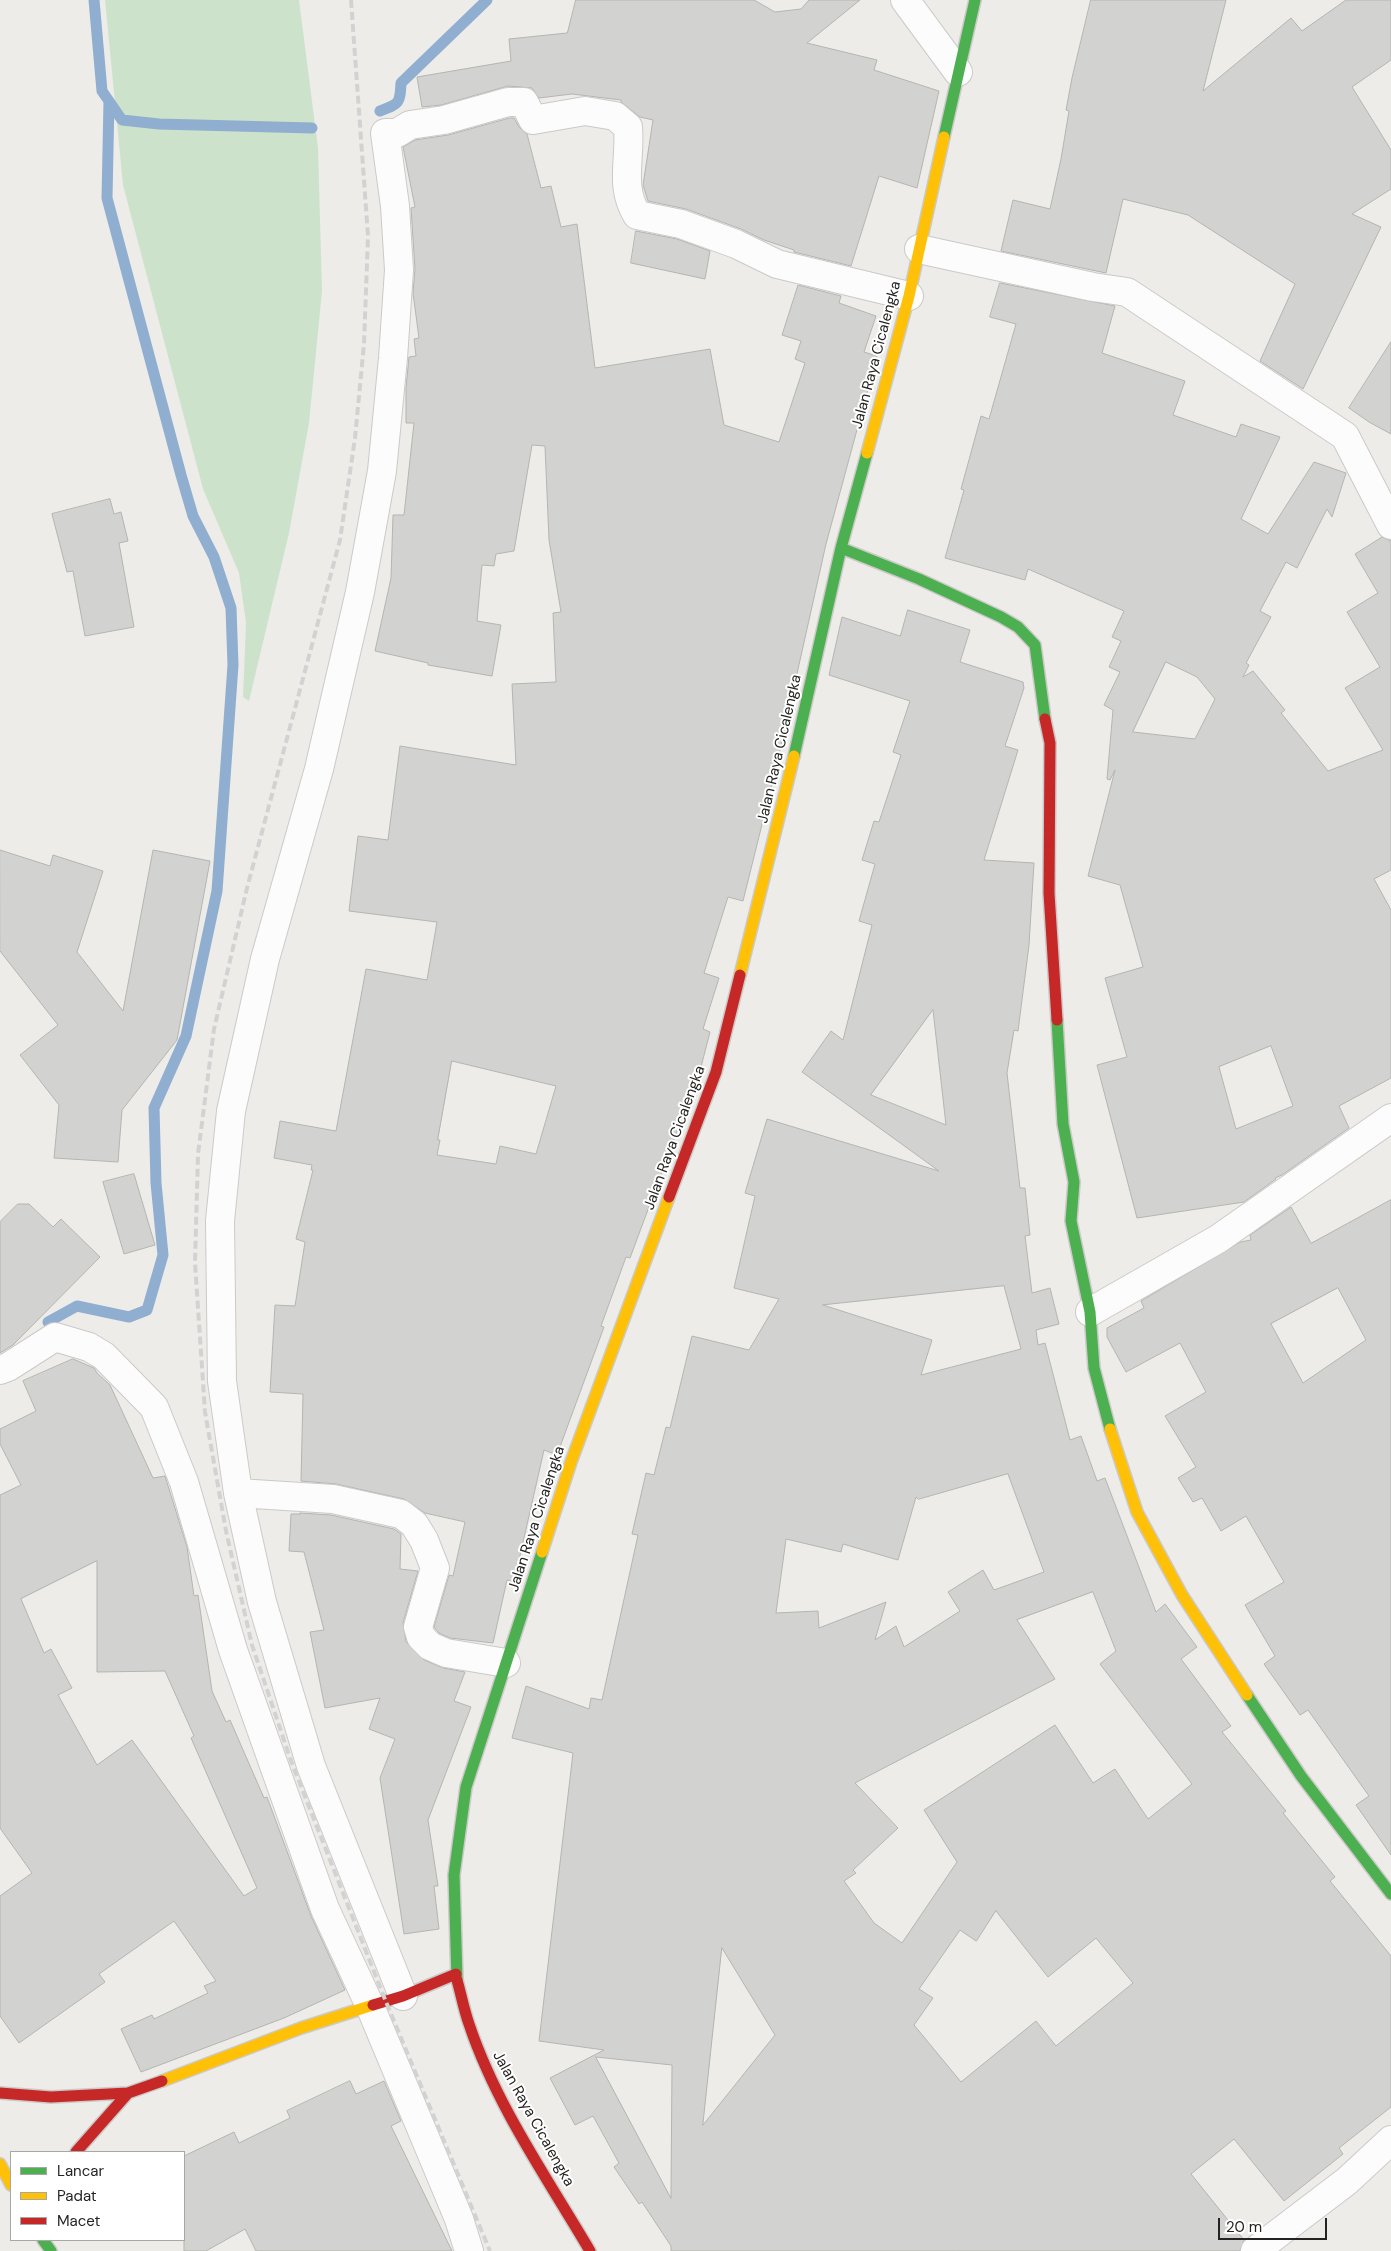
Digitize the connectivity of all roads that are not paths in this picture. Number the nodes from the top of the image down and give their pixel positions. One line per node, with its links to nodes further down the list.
1 (905, 0): 3 (street)
2 (975, 0): 3 (main road, Jalan Raya Cicalengka)
3 (958, 72): 4 (main road, Jalan Raya Cicalengka)
4 (919, 249): 5 (main road, Jalan Raya Cicalengka); 6 (street)
5 (909, 296): 7 (main road, Jalan Raya Cicalengka); 11 (street)
6 (1391, 525)
7 (841, 548): 9 (main road); 12 (main road, Jalan Raya Cicalengka)
8 (1391, 1118): 9 (street)
9 (1090, 1312): 13 (main road)
10 (4, 1368): 16 (street)
11 (238, 1493): 12 (street); 15 (street)
12 (506, 1663): 14 (main road, Jalan Raya Cicalengka)
13 (1391, 1894)
14 (456, 1974): 15 (main road); 24 (main road, Jalan Raya Cicalengka)
15 (403, 1996): 16 (main road)
16 (370, 2006): 18 (main road); 23 (street)
17 (0, 2093): 18 (main road)
18 (128, 2093): 20 (main road)
19 (1391, 2140): 25 (street)
20 (77, 2151)
21 (0, 2164): 22 (main road)
22 (10, 2182)
23 (469, 2251)
24 (590, 2251)
25 (1255, 2251)

